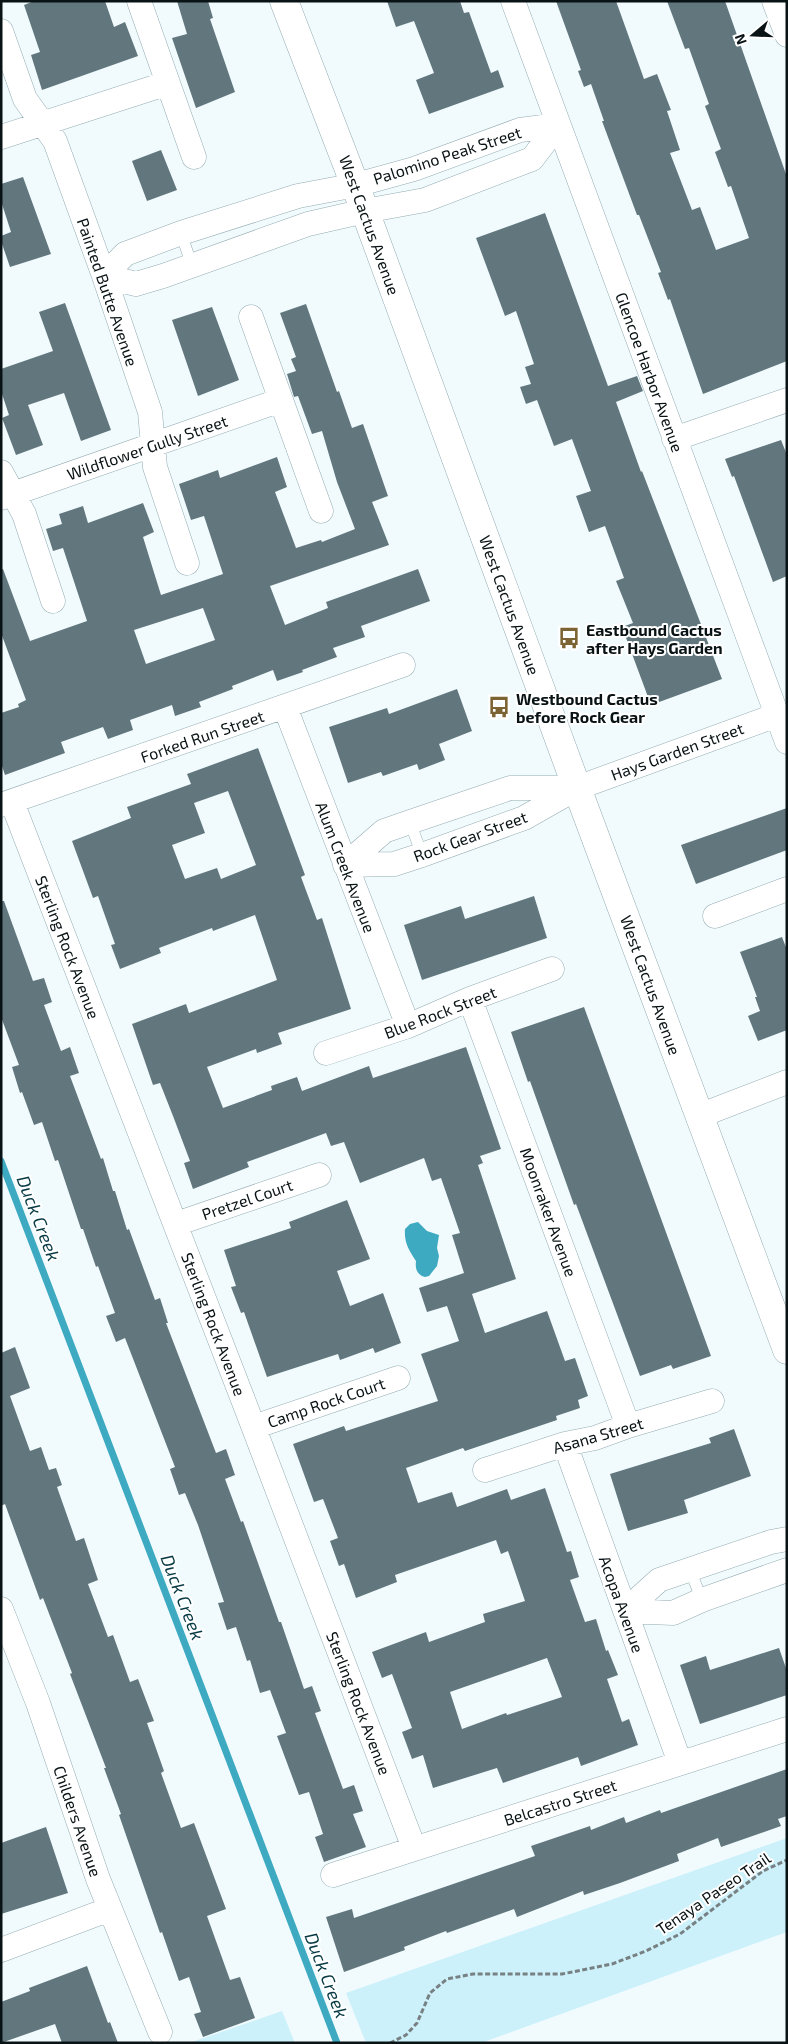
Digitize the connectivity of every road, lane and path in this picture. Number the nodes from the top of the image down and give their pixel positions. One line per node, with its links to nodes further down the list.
1 (139, 1): 7 (street)
2 (284, 1): 12 (main road, West Cactus Avenue)
3 (513, 1): 9 (street, Glencoe Harbor Avenue)
4 (774, 1): 6 (street)
5 (1, 31): 8 (street, Painted Butte Avenue)
6 (787, 36)
7 (168, 83): 8 (street); 11 (street)
8 (42, 123): 10 (street); 16 (street, Painted Butte Avenue)
9 (558, 125): 12 (street, Palomino Peak Street); 13 (street, Palomino Peak Street); 20 (street, Glencoe Harbor Avenue)
10 (1, 137)
11 (194, 157)
12 (356, 185): 13 (main road, West Cactus Avenue); 14 (street, Palomino Peak Street)
13 (365, 211): 15 (street, Palomino Peak Street); 31 (main road, West Cactus Avenue)
14 (181, 232): 15 (lane); 16 (street, Palomino Peak Street)
15 (192, 266): 16 (street, Palomino Peak Street)
16 (104, 276): 21 (street, Painted Butte Avenue)
17 (251, 316): 18 (street)
18 (280, 400): 21 (street, Wildflower Gully Street); 24 (street)
19 (787, 400): 20 (street)
20 (674, 439): 29 (street, Glencoe Harbor Avenue)
21 (153, 445): 23 (street, Wildflower Gully Street); 25 (street, Painted Butte Avenue)
22 (1, 472): 23 (street)
23 (7, 496): 26 (street)
24 (321, 511)
25 (187, 564)
26 (53, 601)
27 (403, 665): 28 (street, Forked Run Street)
28 (285, 707): 32 (street, Forked Run Street); 35 (street, Alum Creek Avenue)
29 (777, 715): 30 (street, Glencoe Harbor Avenue); 31 (street, Hays Garden Street)
30 (787, 742)
31 (577, 788): 33 (street, Rock Gear Street); 34 (street, Rock Gear Street); 43 (main road, West Cactus Avenue)
32 (7, 804): 45 (street, Sterling Rock Avenue)
33 (410, 822): 34 (lane); 35 (street, Rock Gear Street)
34 (422, 855): 35 (street, Rock Gear Street)
35 (345, 865): 40 (street, Alum Creek Avenue)
36 (787, 890): 37 (street)
37 (715, 916)
38 (552, 969): 39 (street, Blue Rock Street)
39 (470, 999): 40 (street, Blue Rock Street); 49 (street, Moonraker Avenue)
40 (408, 1026): 41 (street, Blue Rock Street)
41 (326, 1053)
42 (787, 1082): 43 (street)
43 (700, 1116): 46 (main road, West Cactus Avenue)
44 (319, 1175): 45 (street, Pretzel Court)
45 (176, 1224): 50 (street, Sterling Rock Avenue)
46 (787, 1350)
47 (398, 1378): 50 (street, Camp Rock Court)
48 (712, 1401): 49 (street, Asana Street)
49 (628, 1426): 51 (street, Asana Street)
50 (254, 1427): 62 (street, Sterling Rock Avenue)
51 (565, 1444): 52 (street, Asana Street); 58 (street, Acopa Avenue)
52 (485, 1470)
53 (787, 1538): 54 (street)
54 (690, 1570): 56 (lane); 58 (street)
55 (787, 1570): 56 (street)
56 (702, 1600): 58 (street)
57 (1, 1609): 59 (street, Childers Avenue)
58 (625, 1611): 61 (street, Acopa Avenue)
59 (9, 1654): 65 (street, Childers Avenue)
60 (787, 1729): 61 (street, Belcastro Street)
61 (680, 1763): 62 (street, Belcastro Street)
62 (414, 1848): 64 (street, Belcastro Street)
63 (787, 1860): 68 (path, Tenaya Paseo Trail)
64 (333, 1875)
65 (110, 1909): 66 (street); 67 (street, Childers Avenue)
66 (1, 1950)
67 (160, 2032)
68 (390, 2043)

